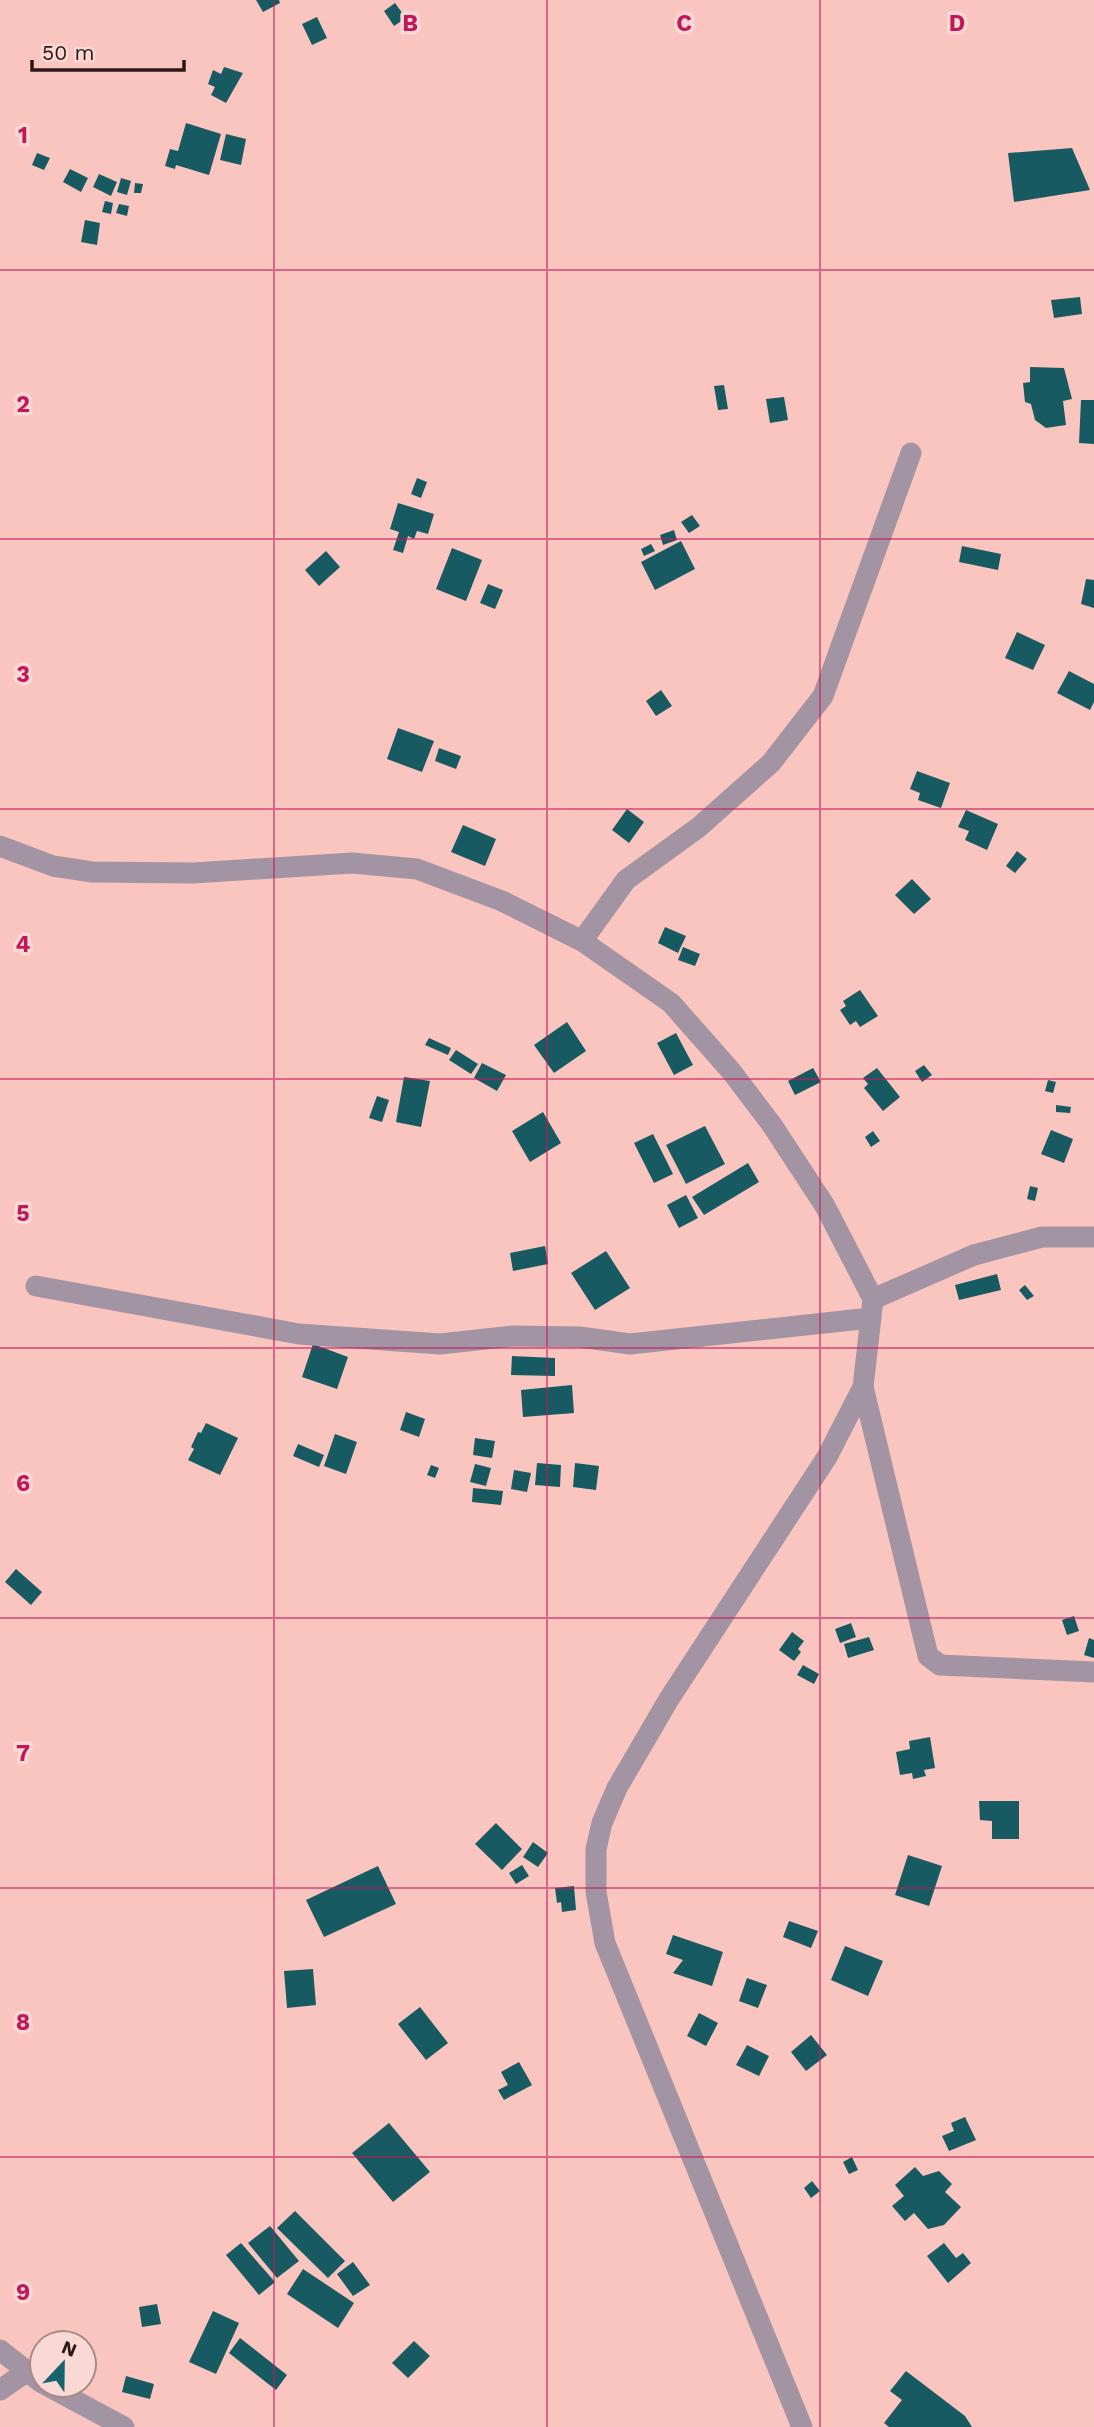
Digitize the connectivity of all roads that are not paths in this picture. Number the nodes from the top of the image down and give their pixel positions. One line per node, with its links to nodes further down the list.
1 (911, 453): 3 (street)
2 (0, 846): 3 (street)
3 (582, 941): 6 (street)
4 (1094, 1237): 6 (street)
5 (36, 1286): 6 (street)
6 (872, 1309): 7 (street)
7 (863, 1387): 8 (street); 15 (street)
8 (1094, 1672)
9 (0, 2350): 10 (street)
10 (28, 2372)
11 (28, 2383): 12 (street)
12 (0, 2390)
13 (73, 2399): 14 (street)
14 (124, 2427)
15 (802, 2427)

